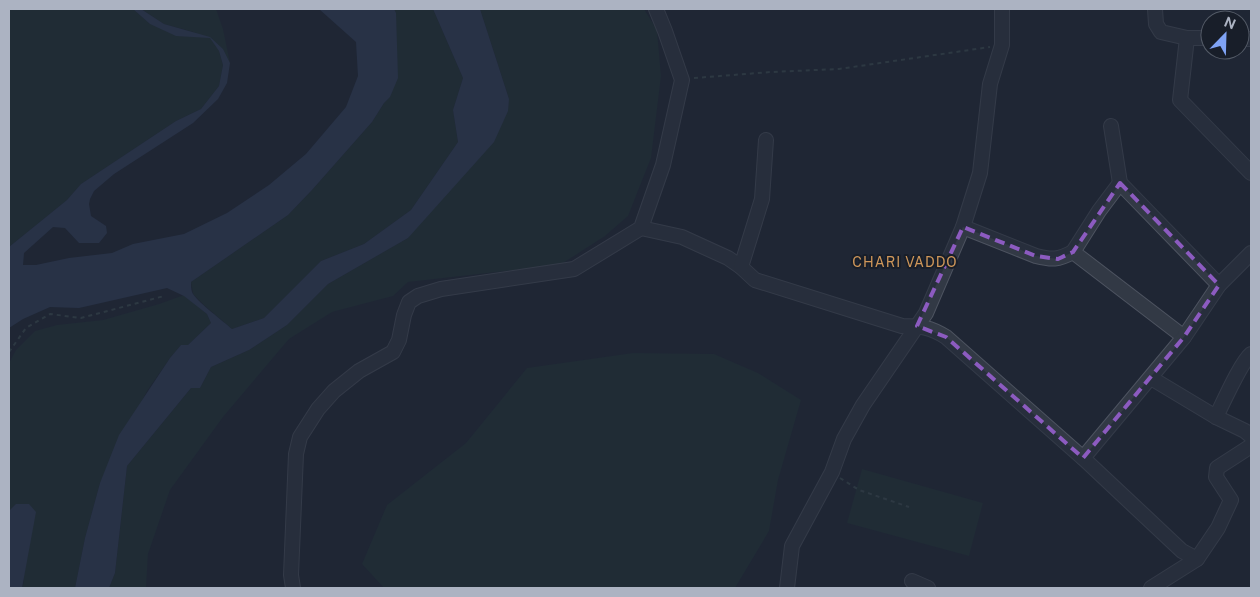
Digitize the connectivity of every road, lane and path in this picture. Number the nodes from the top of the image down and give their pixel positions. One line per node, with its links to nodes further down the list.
1 (656, 9): 7 (street)
2 (1002, 9): 6 (street)
3 (1155, 9): 4 (street)
4 (1186, 38): 5 (street); 10 (street)
5 (1200, 38)
6 (1002, 45): 7 (path); 12 (street)
7 (682, 80): 13 (street)
8 (1110, 126): 11 (street)
9 (766, 140): 16 (street)
10 (1251, 173)
11 (1120, 183): 14 (street); 17 (street)
12 (963, 227): 14 (street); 19 (street)
13 (641, 228): 16 (street); 32 (street)
14 (1073, 252): 20 (street)
15 (1251, 253): 17 (street)
16 (741, 267): 19 (street)
17 (1219, 285): 20 (street)
18 (164, 296): 21 (path)
19 (918, 326): 27 (street); 28 (street)
20 (1184, 337): 23 (street)
21 (9, 352)
22 (1251, 354): 24 (street)
23 (1150, 378): 24 (street); 27 (street)
24 (1216, 417): 25 (street)
25 (1251, 436)
26 (1251, 446): 30 (street)
27 (1083, 458): 30 (street)
28 (832, 472): 29 (path); 33 (street)
29 (909, 507)
30 (1197, 560): 35 (street)
31 (912, 581): 34 (street)
32 (293, 588)
33 (787, 588)
34 (928, 588)
35 (1151, 588)

